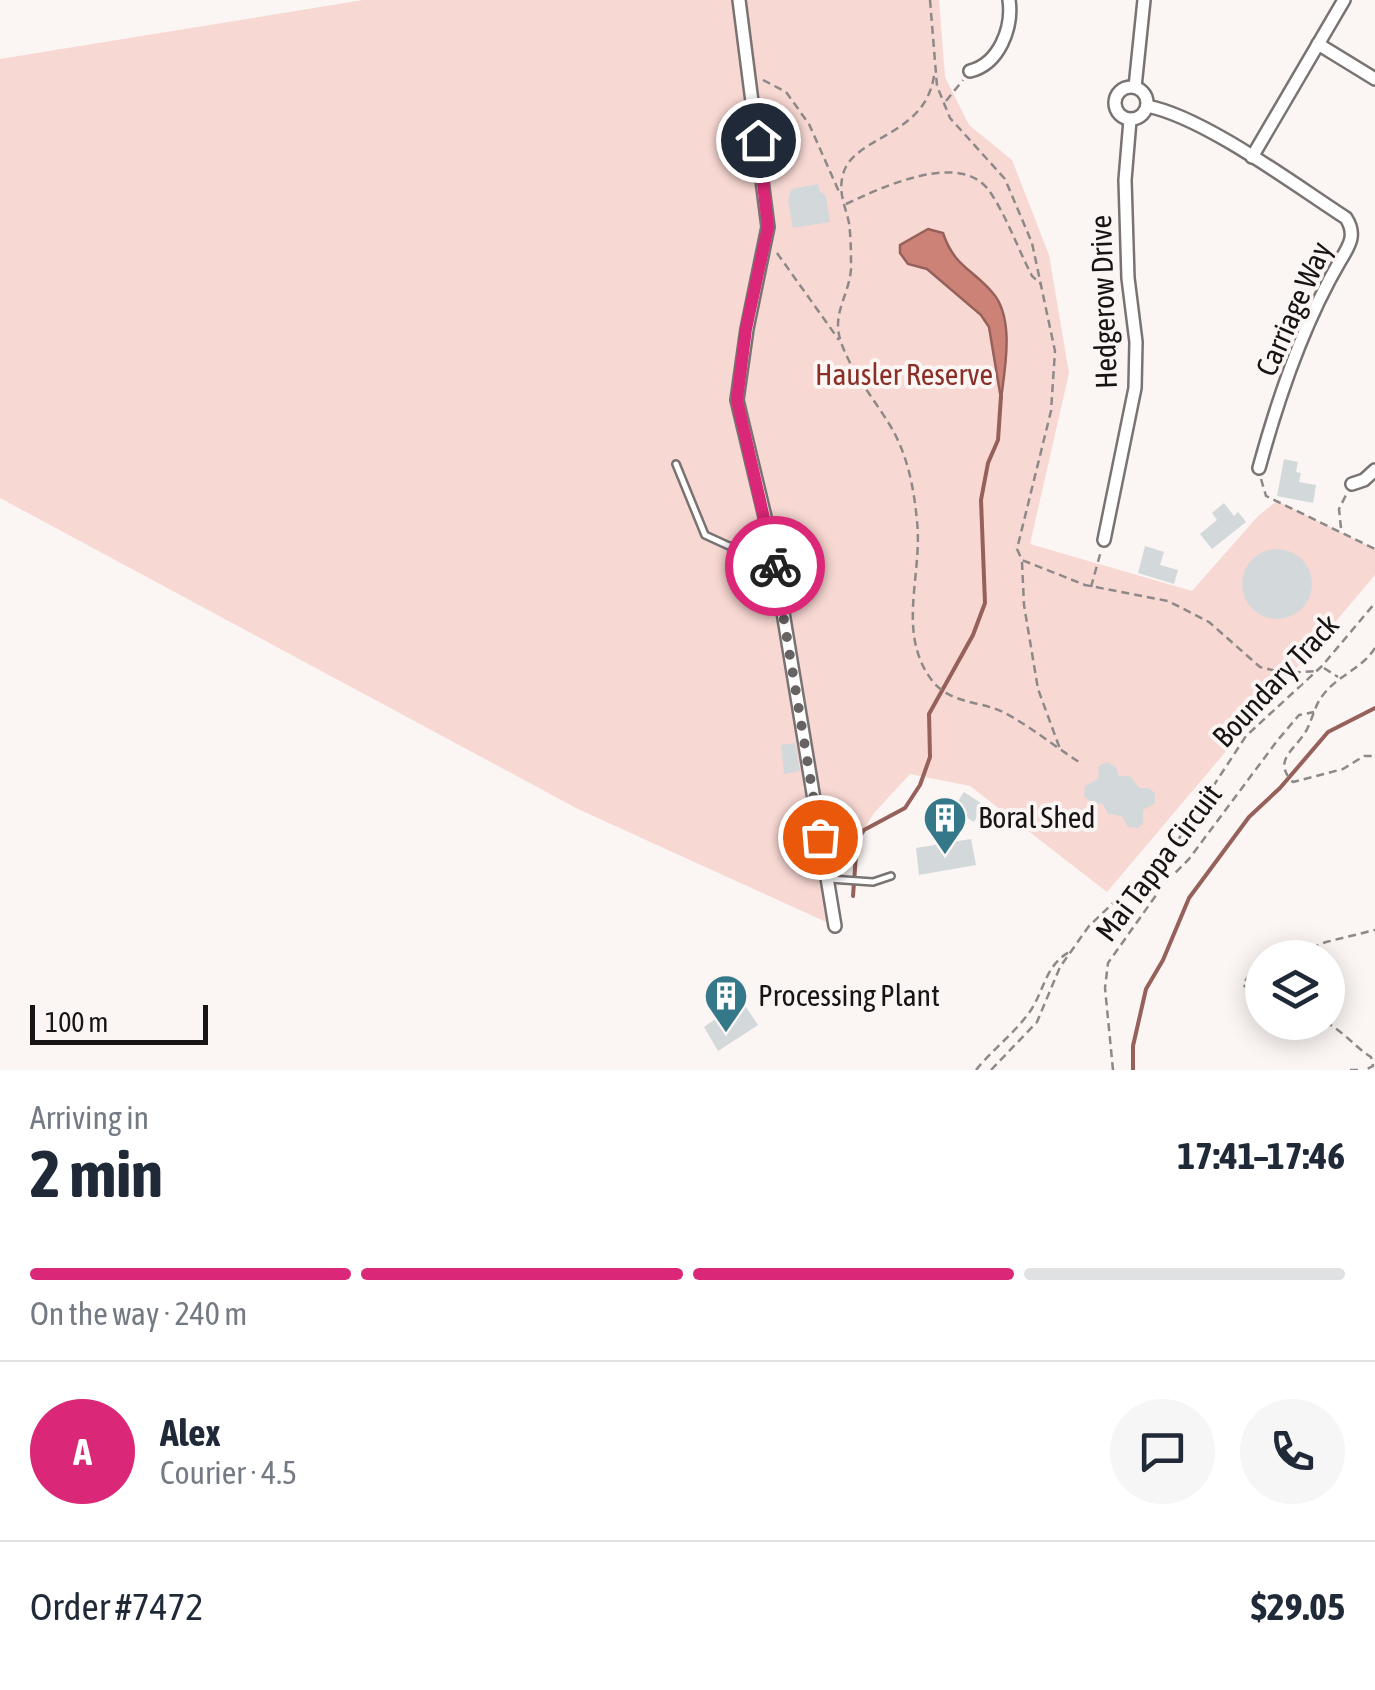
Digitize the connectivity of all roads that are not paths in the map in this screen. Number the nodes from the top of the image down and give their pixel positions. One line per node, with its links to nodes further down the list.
1 (738, 0): 17 (street)
2 (1009, 0): 6 (street)
3 (1144, 0): 8 (street)
4 (1344, 0): 5 (street)
5 (1318, 44): 7 (street); 11 (street)
6 (970, 71)
7 (1375, 79)
8 (1135, 87): 9 (street); 10 (street)
9 (1147, 106): 10 (street); 11 (street, Carriage Way)
10 (1130, 120): 16 (street, Hedgerow Drive)
11 (1252, 157): 13 (street, Carriage Way)
12 (676, 464): 17 (lane)
13 (1258, 468)
14 (1375, 470): 15 (street)
15 (1352, 484)
16 (1104, 540)
17 (772, 546): 19 (street)
18 (891, 876): 19 (lane)
19 (827, 878): 20 (street)
20 (835, 926)

